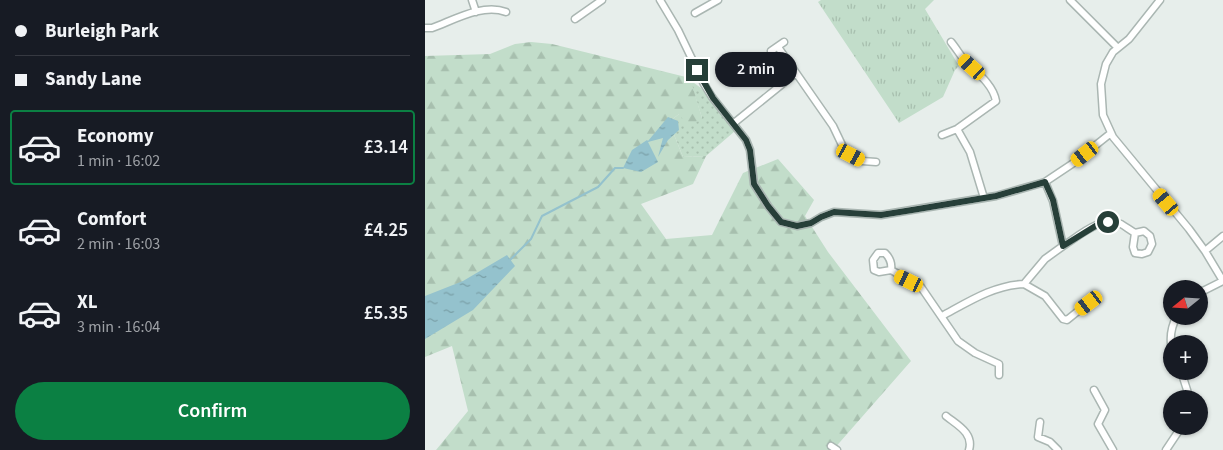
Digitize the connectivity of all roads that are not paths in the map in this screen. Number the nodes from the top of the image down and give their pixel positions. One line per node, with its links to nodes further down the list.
1 (471, 0): 7 (street)
2 (602, 0): 10 (street)
3 (660, 0): 20 (street)
4 (718, 0): 9 (street)
5 (1071, 0): 16 (street)
6 (1159, 0): 16 (street)
7 (476, 12): 8 (street); 11 (street)
8 (506, 12)
9 (695, 12)
10 (575, 19)
11 (425, 28)
12 (784, 42): 15 (street)
13 (951, 42): 17 (street)
14 (964, 44): 17 (street)
15 (778, 47): 18 (street); 19 (street)
16 (1118, 48): 22 (street)
17 (958, 50): 21 (street)
18 (771, 51)
19 (796, 73): 20 (street); 24 (street)
20 (734, 123): 26 (street)
21 (957, 129): 23 (street); 26 (street)
22 (1111, 133): 25 (street); 30 (street)
23 (942, 135)
24 (876, 162)
25 (1045, 182): 26 (street); 29 (street)
26 (984, 198)
27 (1135, 233): 29 (street)
28 (1223, 236): 30 (street)
29 (1063, 246): 33 (street)
30 (1205, 251): 32 (street)
31 (891, 270): 36 (street)
32 (1223, 281): 34 (street)
33 (1024, 284): 35 (street); 36 (street)
34 (1208, 288)
35 (1089, 303)
36 (942, 316): 37 (street)
37 (999, 375)
38 (1094, 390): 44 (street)
39 (946, 416): 42 (street)
40 (1040, 422): 43 (street)
41 (1176, 435): 45 (street)
42 (969, 450)
43 (1058, 450)
44 (1113, 450)
45 (1166, 450)

